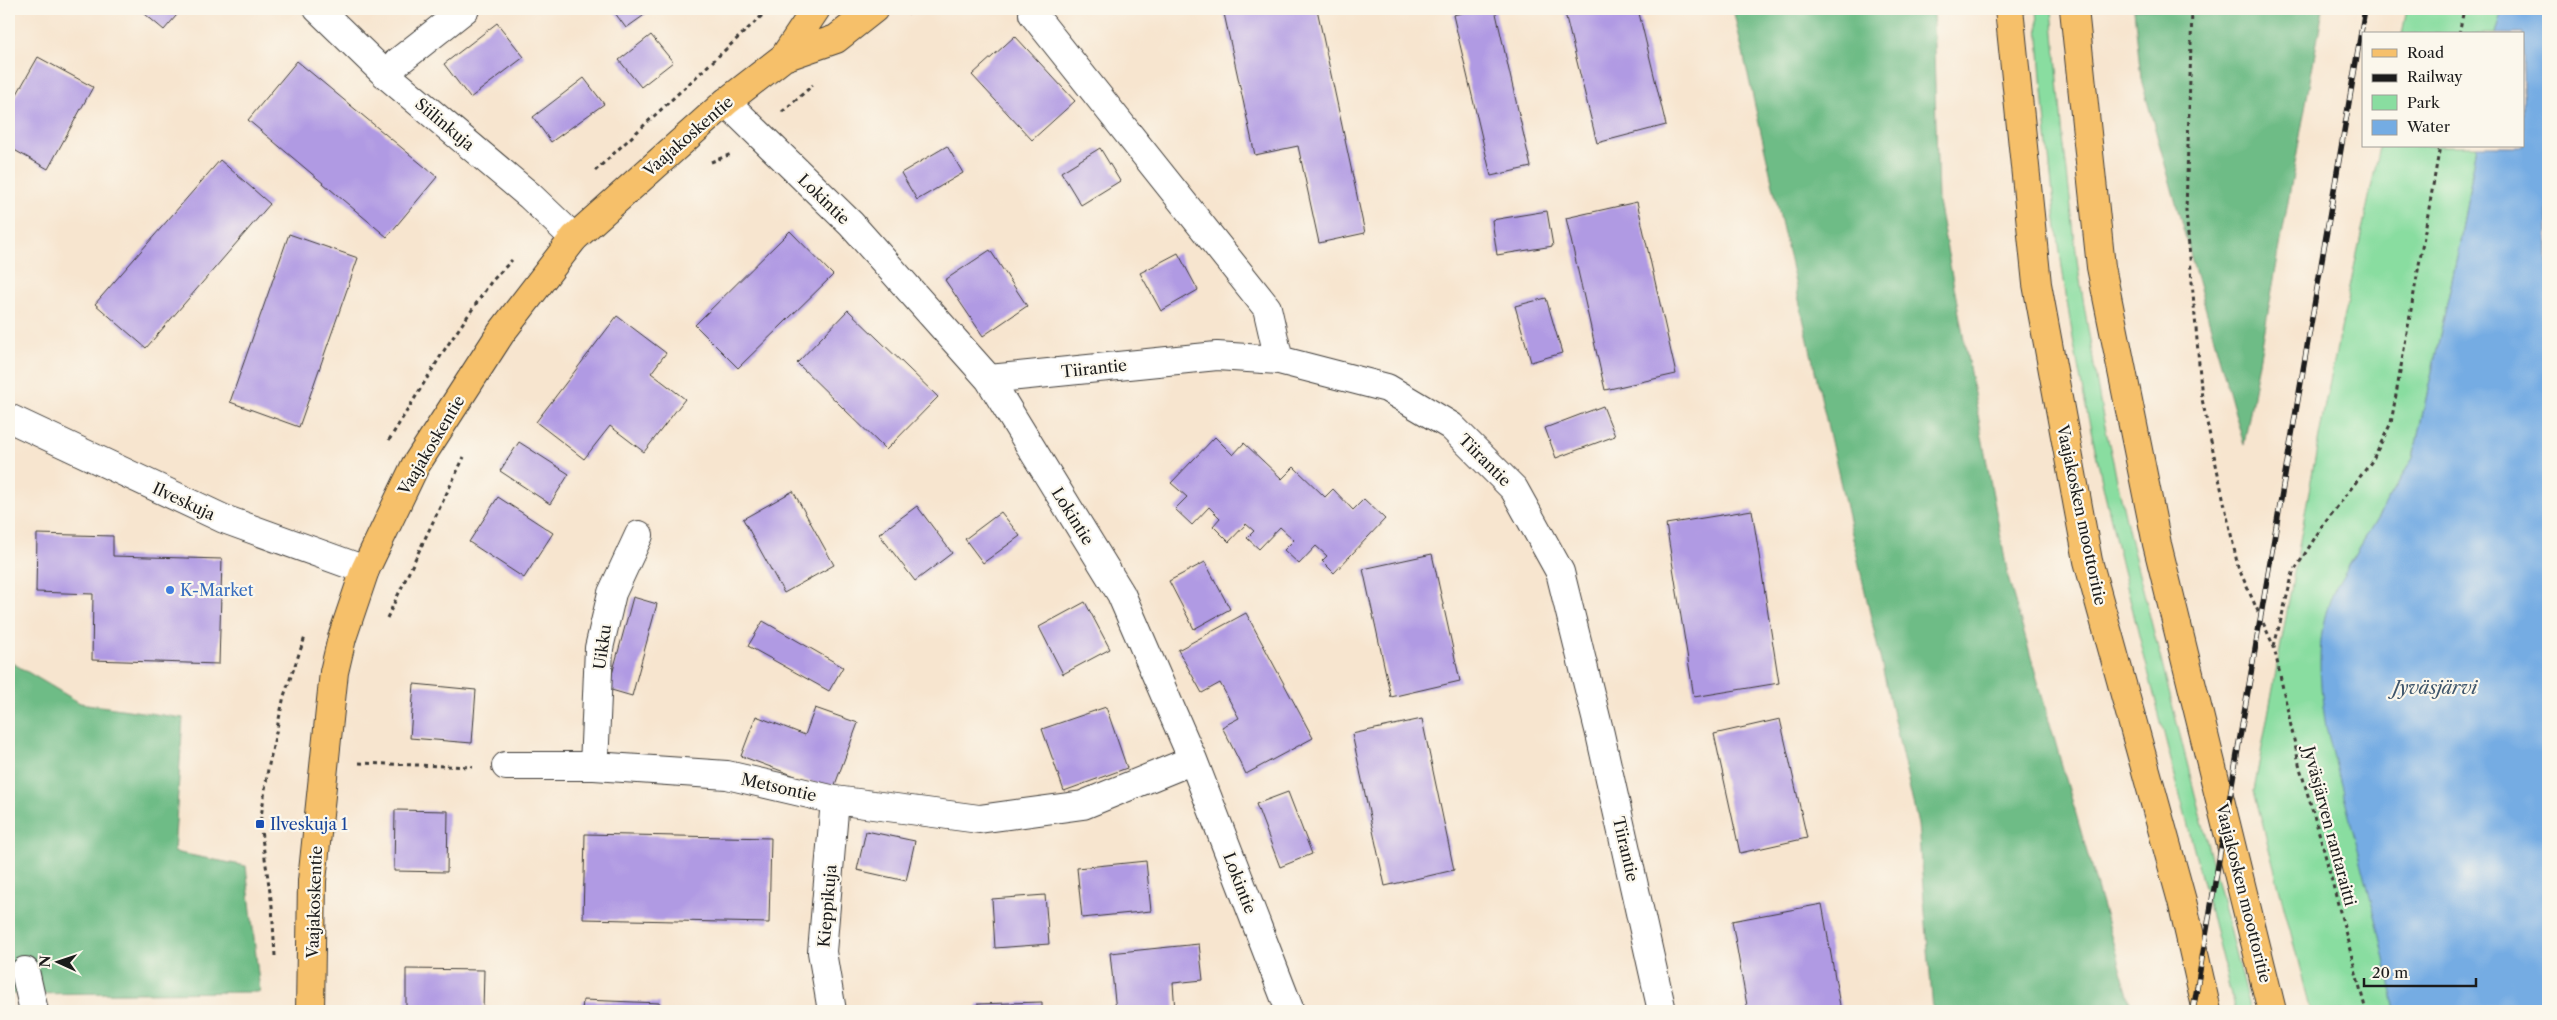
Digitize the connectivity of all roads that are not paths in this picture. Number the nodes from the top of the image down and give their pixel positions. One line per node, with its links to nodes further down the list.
1 (318, 9): 9 (street, Siilinkuja)
2 (465, 9): 9 (street)
3 (816, 9): 8 (main road, Vaajakoskentie)
4 (874, 9): 8 (main road, Vaajakoskentie)
5 (2009, 9): 27 (main road, Vaajakosken moottoritie)
6 (2074, 9): 28 (main road, Vaajakosken moottoritie)
7 (1033, 14): 12 (street)
8 (784, 57): 10 (main road, Vaajakoskentie)
9 (384, 73): 11 (street, Siilinkuja)
10 (726, 102): 11 (main road, Vaajakoskentie); 13 (street, Lokintie)
11 (574, 238): 16 (main road, Vaajakoskentie)
12 (1279, 360): 13 (street, Tiirantie); 26 (street, Tiirantie)
13 (988, 379): 17 (street, Lokintie)
14 (9, 418): 16 (street, Ilveskuja)
15 (639, 535): 19 (street, Uikku)
16 (365, 570): 23 (main road, Vaajakoskentie)
17 (1193, 760): 20 (street, Metsontie); 25 (street, Lokintie)
18 (506, 766): 19 (street, Metsontie)
19 (594, 766): 20 (street, Metsontie)
20 (835, 800): 24 (street, Kieppikuja)
21 (24, 971): 22 (street)
22 (34, 1011)
23 (310, 1011)
24 (832, 1011)
25 (1290, 1011)
26 (1662, 1011)
27 (2207, 1011)
28 (2272, 1011)

